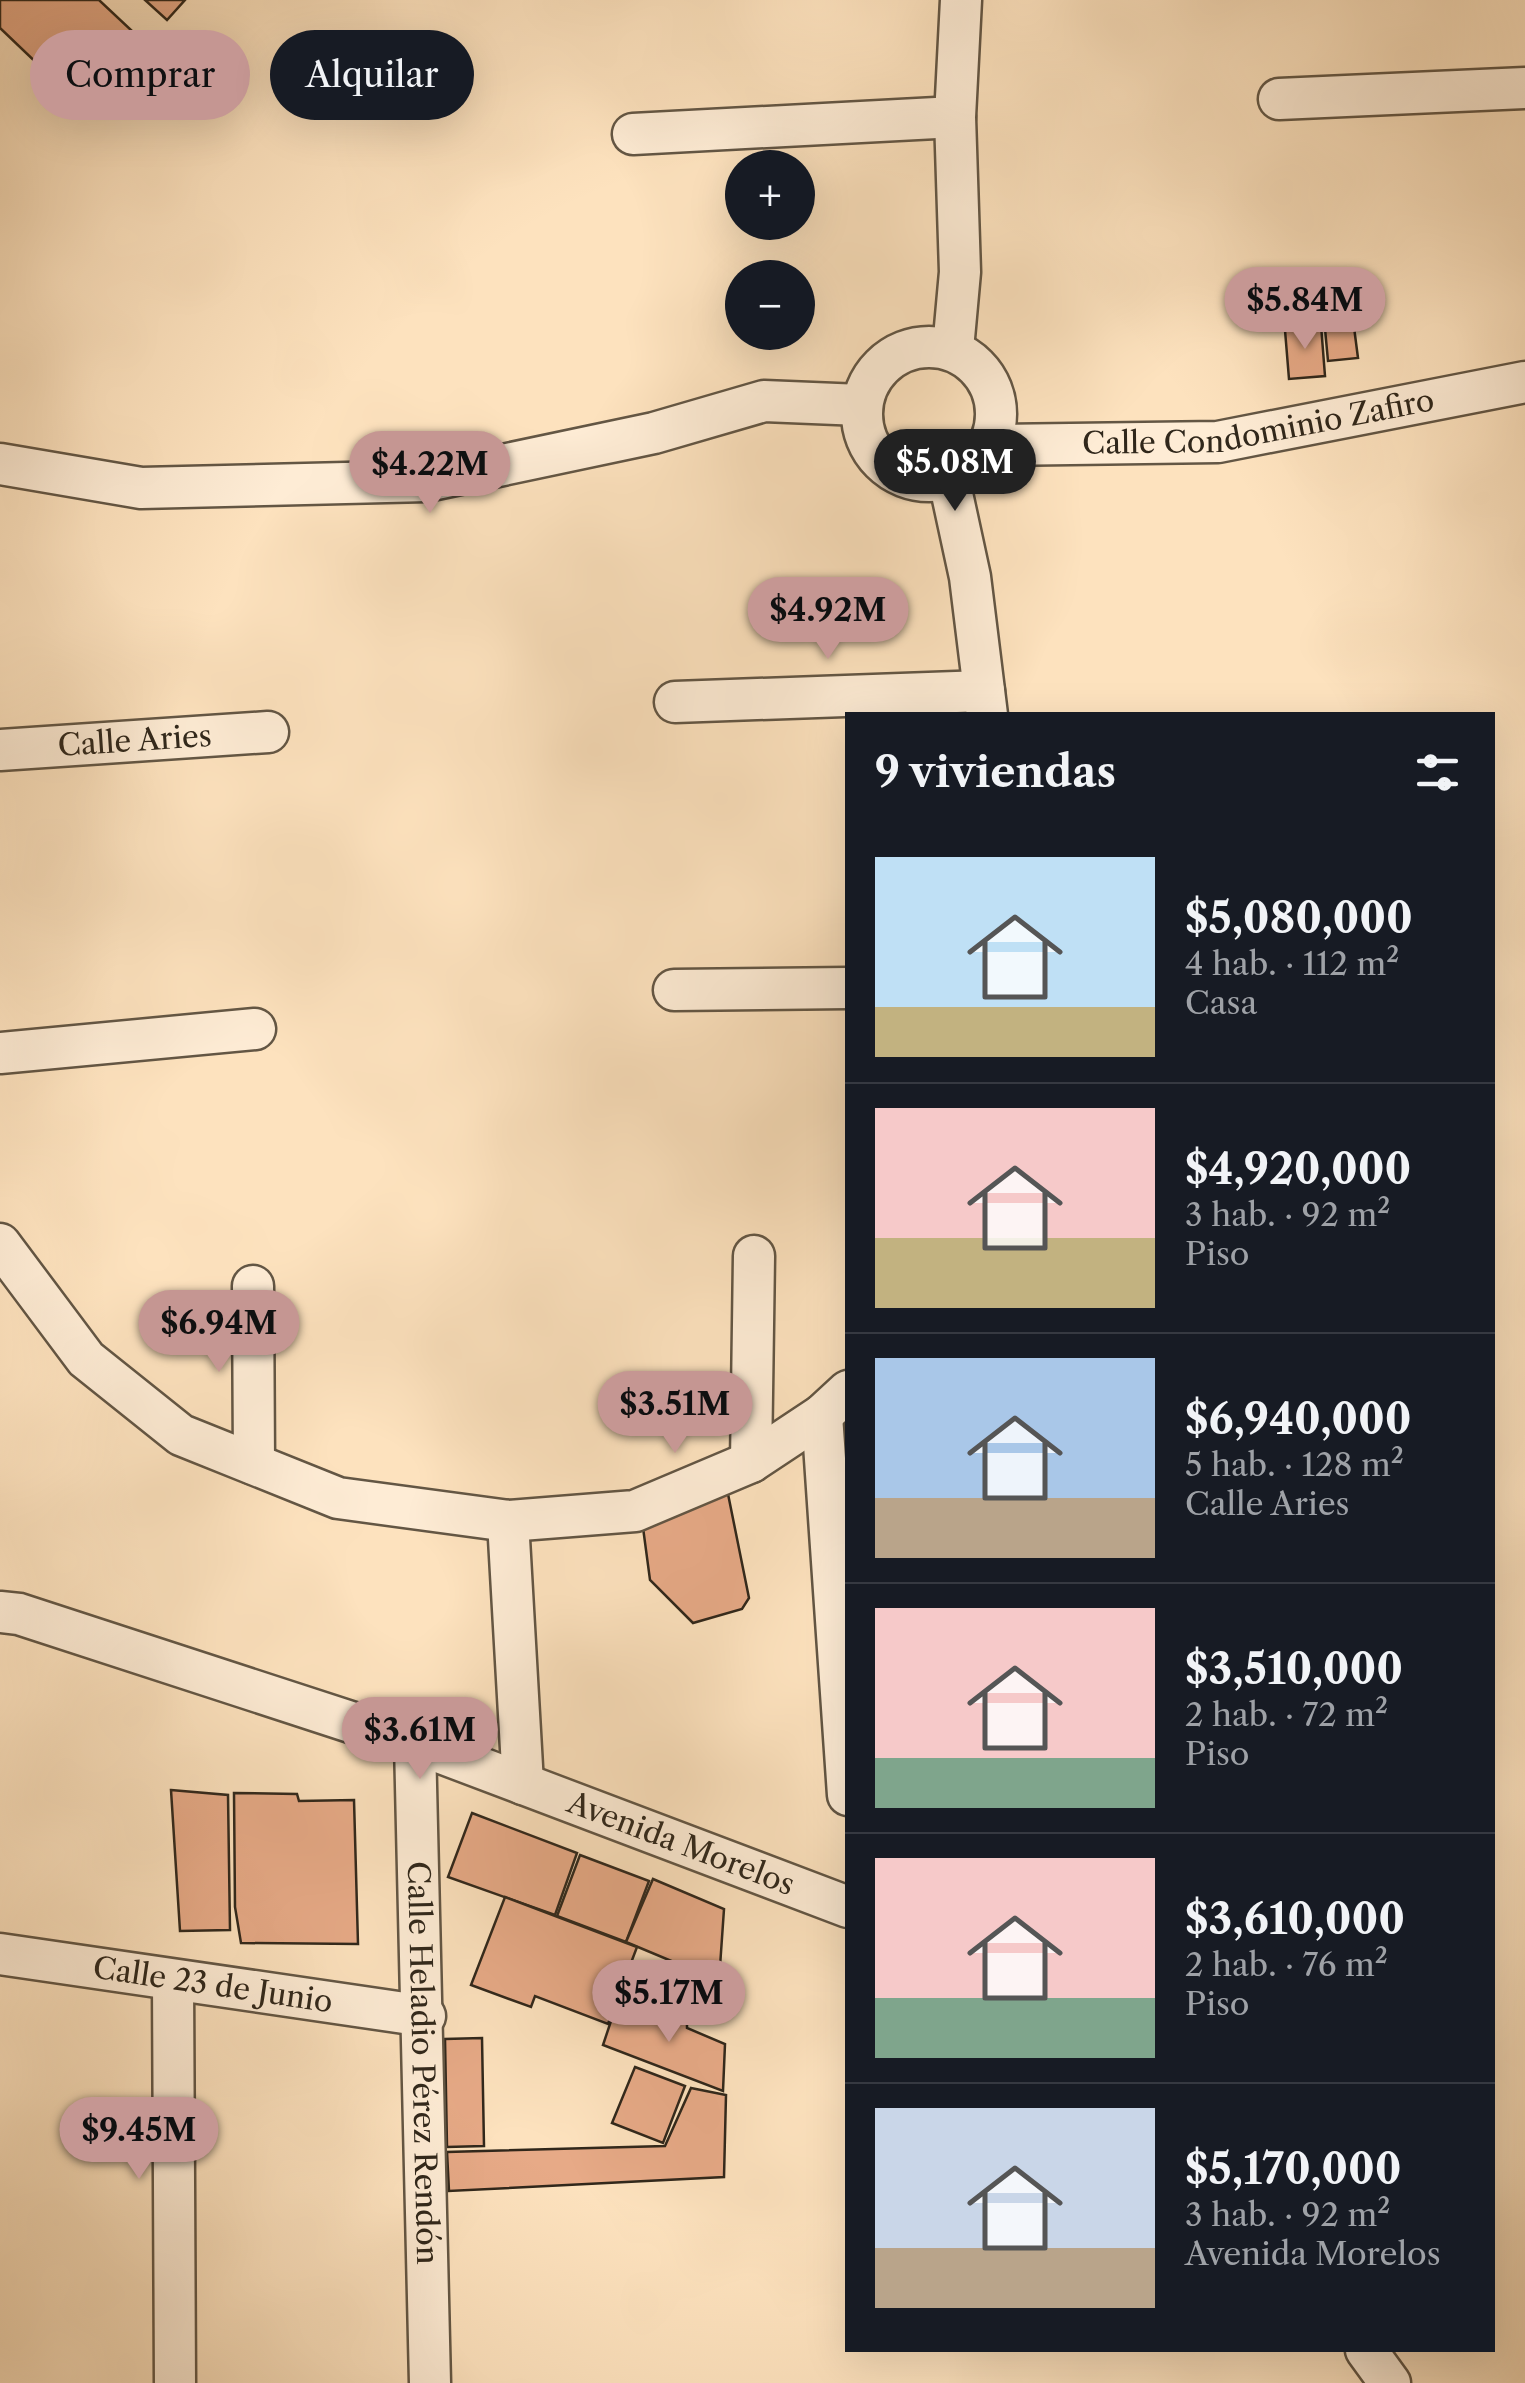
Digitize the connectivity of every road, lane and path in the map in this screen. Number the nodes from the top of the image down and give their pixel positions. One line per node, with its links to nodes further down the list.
1 (961, 0): 4 (street)
2 (1525, 88): 3 (street)
3 (1279, 99)
4 (955, 117): 5 (street); 6 (street)
5 (633, 134)
6 (953, 349): 8 (street); 9 (street)
7 (1525, 382): 9 (street, Calle Condominio Zafiro)
8 (860, 405): 10 (street); 11 (street)
9 (990, 445): 11 (street)
10 (0, 464)
11 (949, 480): 13 (street)
12 (675, 702): 13 (street)
13 (985, 703)
14 (268, 732): 15 (street, Calle Aries)
15 (0, 750)
16 (845, 988): 17 (street)
17 (674, 990)
18 (256, 1029): 19 (street)
19 (0, 1053)
20 (0, 1244): 25 (street)
21 (754, 1256): 24 (street)
22 (253, 1286): 25 (street)
23 (835, 1403): 24 (street); 28 (street)
24 (752, 1462): 26 (street)
25 (254, 1464): 26 (street)
26 (508, 1521): 30 (street)
27 (0, 1612): 29 (street, Avenida Morelos)
28 (845, 1705)
29 (415, 1743): 30 (street, Avenida Morelos); 34 (street, Calle Heladio Pérez Rendón)
30 (523, 1784): 31 (street, Avenida Morelos)
31 (845, 1907)
32 (0, 1954): 33 (street, Calle 23 de Junio)
33 (173, 1982): 34 (street, Calle 23 de Junio); 36 (street)
34 (425, 2016): 37 (street, Calle Heladio Pérez Rendón)
35 (1367, 2352): 38 (street)
36 (176, 2383)
37 (430, 2383)
38 (1390, 2383)

